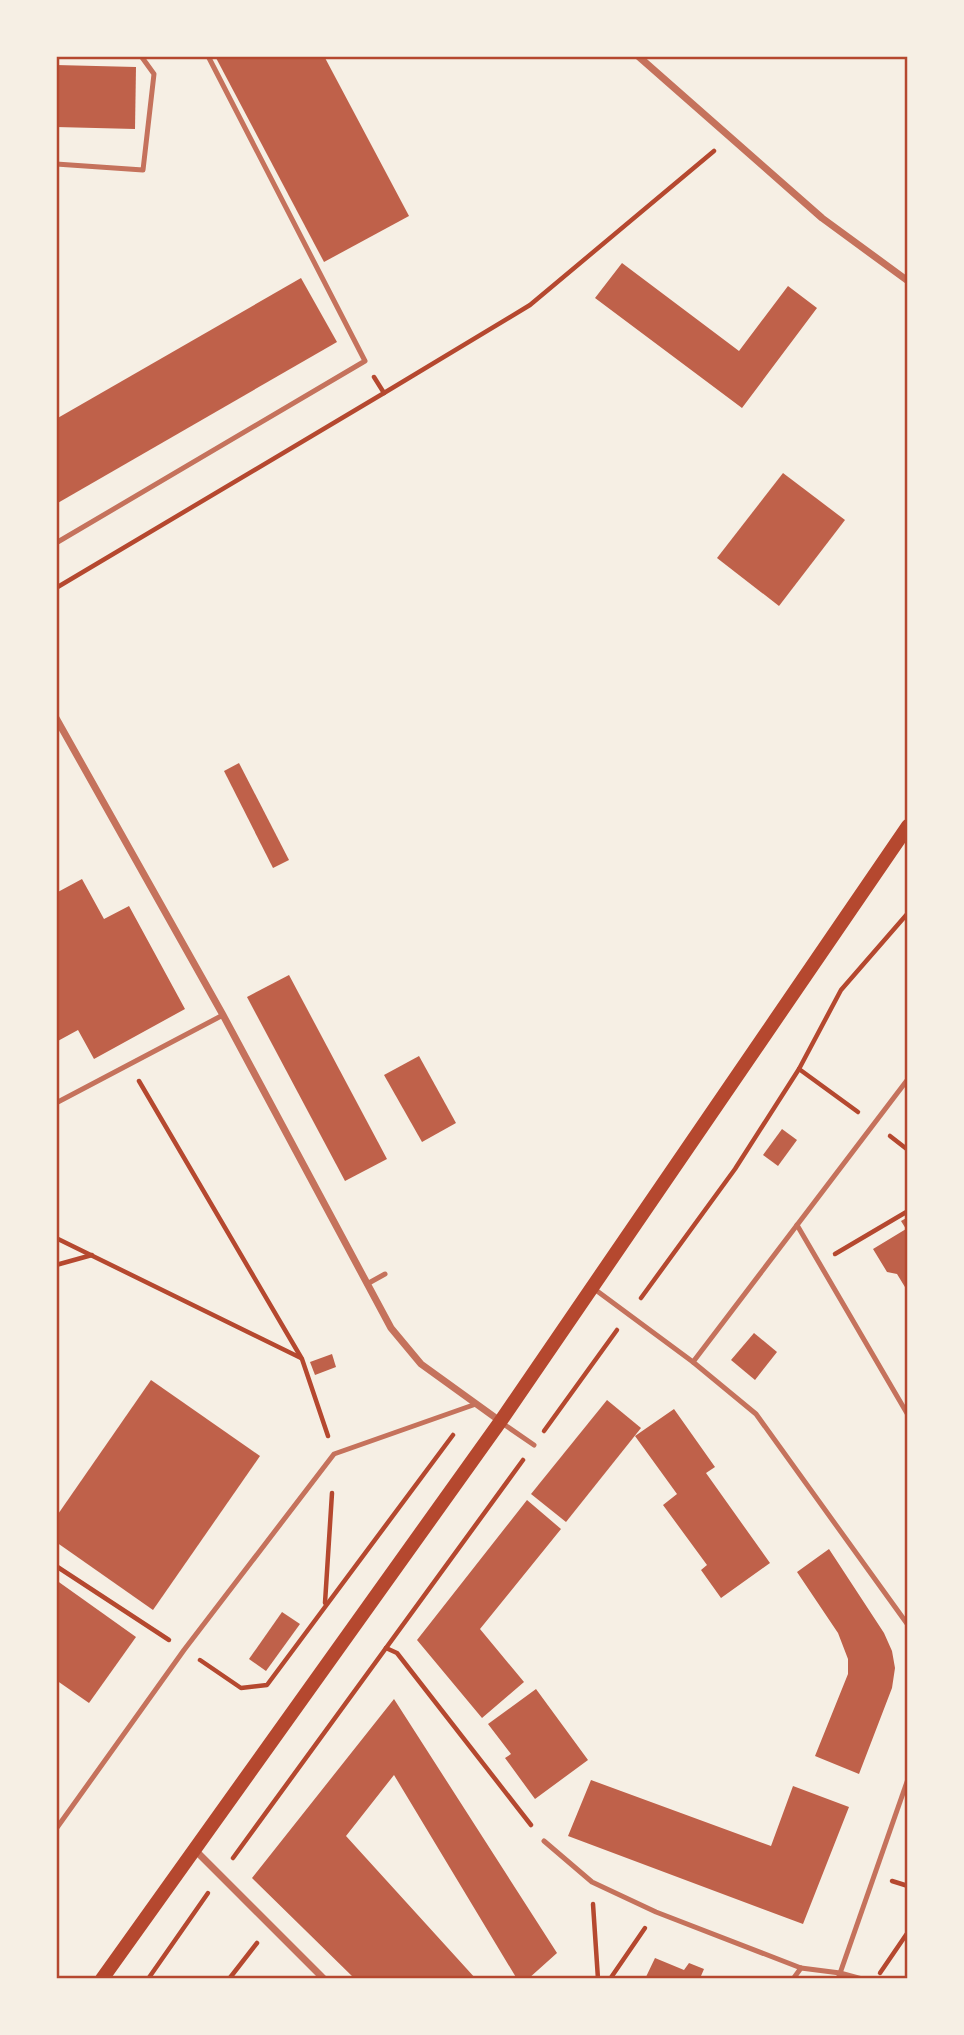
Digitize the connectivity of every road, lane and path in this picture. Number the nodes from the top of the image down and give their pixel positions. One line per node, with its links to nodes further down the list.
1 (141, 56): 5 (lane)
2 (208, 56): 7 (lane)
3 (638, 56): 4 (street)
4 (729, 138): 6 (street); 8 (path)
5 (56, 164)
6 (908, 281)
7 (365, 361): 8 (path); 9 (lane)
8 (384, 393): 10 (path)
9 (56, 543)
10 (56, 588)
11 (56, 718): 13 (street)
12 (908, 826): 27 (main road)
13 (223, 1015): 14 (lane); 26 (street)
14 (130, 1066): 17 (lane); 28 (path)
15 (799, 1069): 18 (path)
16 (908, 1079): 18 (lane)
17 (56, 1103)
18 (875, 1124): 20 (lane)
19 (908, 1211): 23 (path)
20 (797, 1225): 23 (lane); 29 (lane)
21 (56, 1238): 22 (path)
22 (94, 1255): 24 (path); 28 (path)
23 (819, 1263): 31 (lane)
24 (56, 1265)
25 (386, 1274): 26 (lane)
26 (367, 1284): 30 (street)
27 (593, 1287): 29 (lane); 32 (main road)
28 (302, 1359): 34 (path)
29 (693, 1362): 37 (lane)
30 (476, 1404): 32 (street); 34 (lane); 36 (path)
31 (908, 1415)
32 (500, 1422): 33 (lane); 43 (main road)
33 (534, 1445)
34 (334, 1454): 36 (path); 39 (lane)
35 (56, 1566): 39 (path)
36 (324, 1604): 39 (path)
37 (908, 1625)
38 (386, 1648): 42 (path)
39 (184, 1650): 41 (lane)
40 (908, 1779): 49 (lane)
41 (56, 1829)
42 (544, 1841): 44 (lane)
43 (195, 1850): 46 (street); 50 (main road)
44 (592, 1882): 45 (lane); 53 (path)
45 (656, 1912): 48 (lane); 54 (path)
46 (270, 1925): 51 (path); 52 (street)
47 (908, 1932): 57 (path)
48 (801, 1968): 49 (lane); 55 (lane)
49 (839, 1976): 56 (lane)
50 (102, 1979)
51 (229, 1979)
52 (324, 1979)
53 (598, 1979)
54 (610, 1979)
55 (793, 1979)
56 (863, 1979)
57 (876, 1979)

